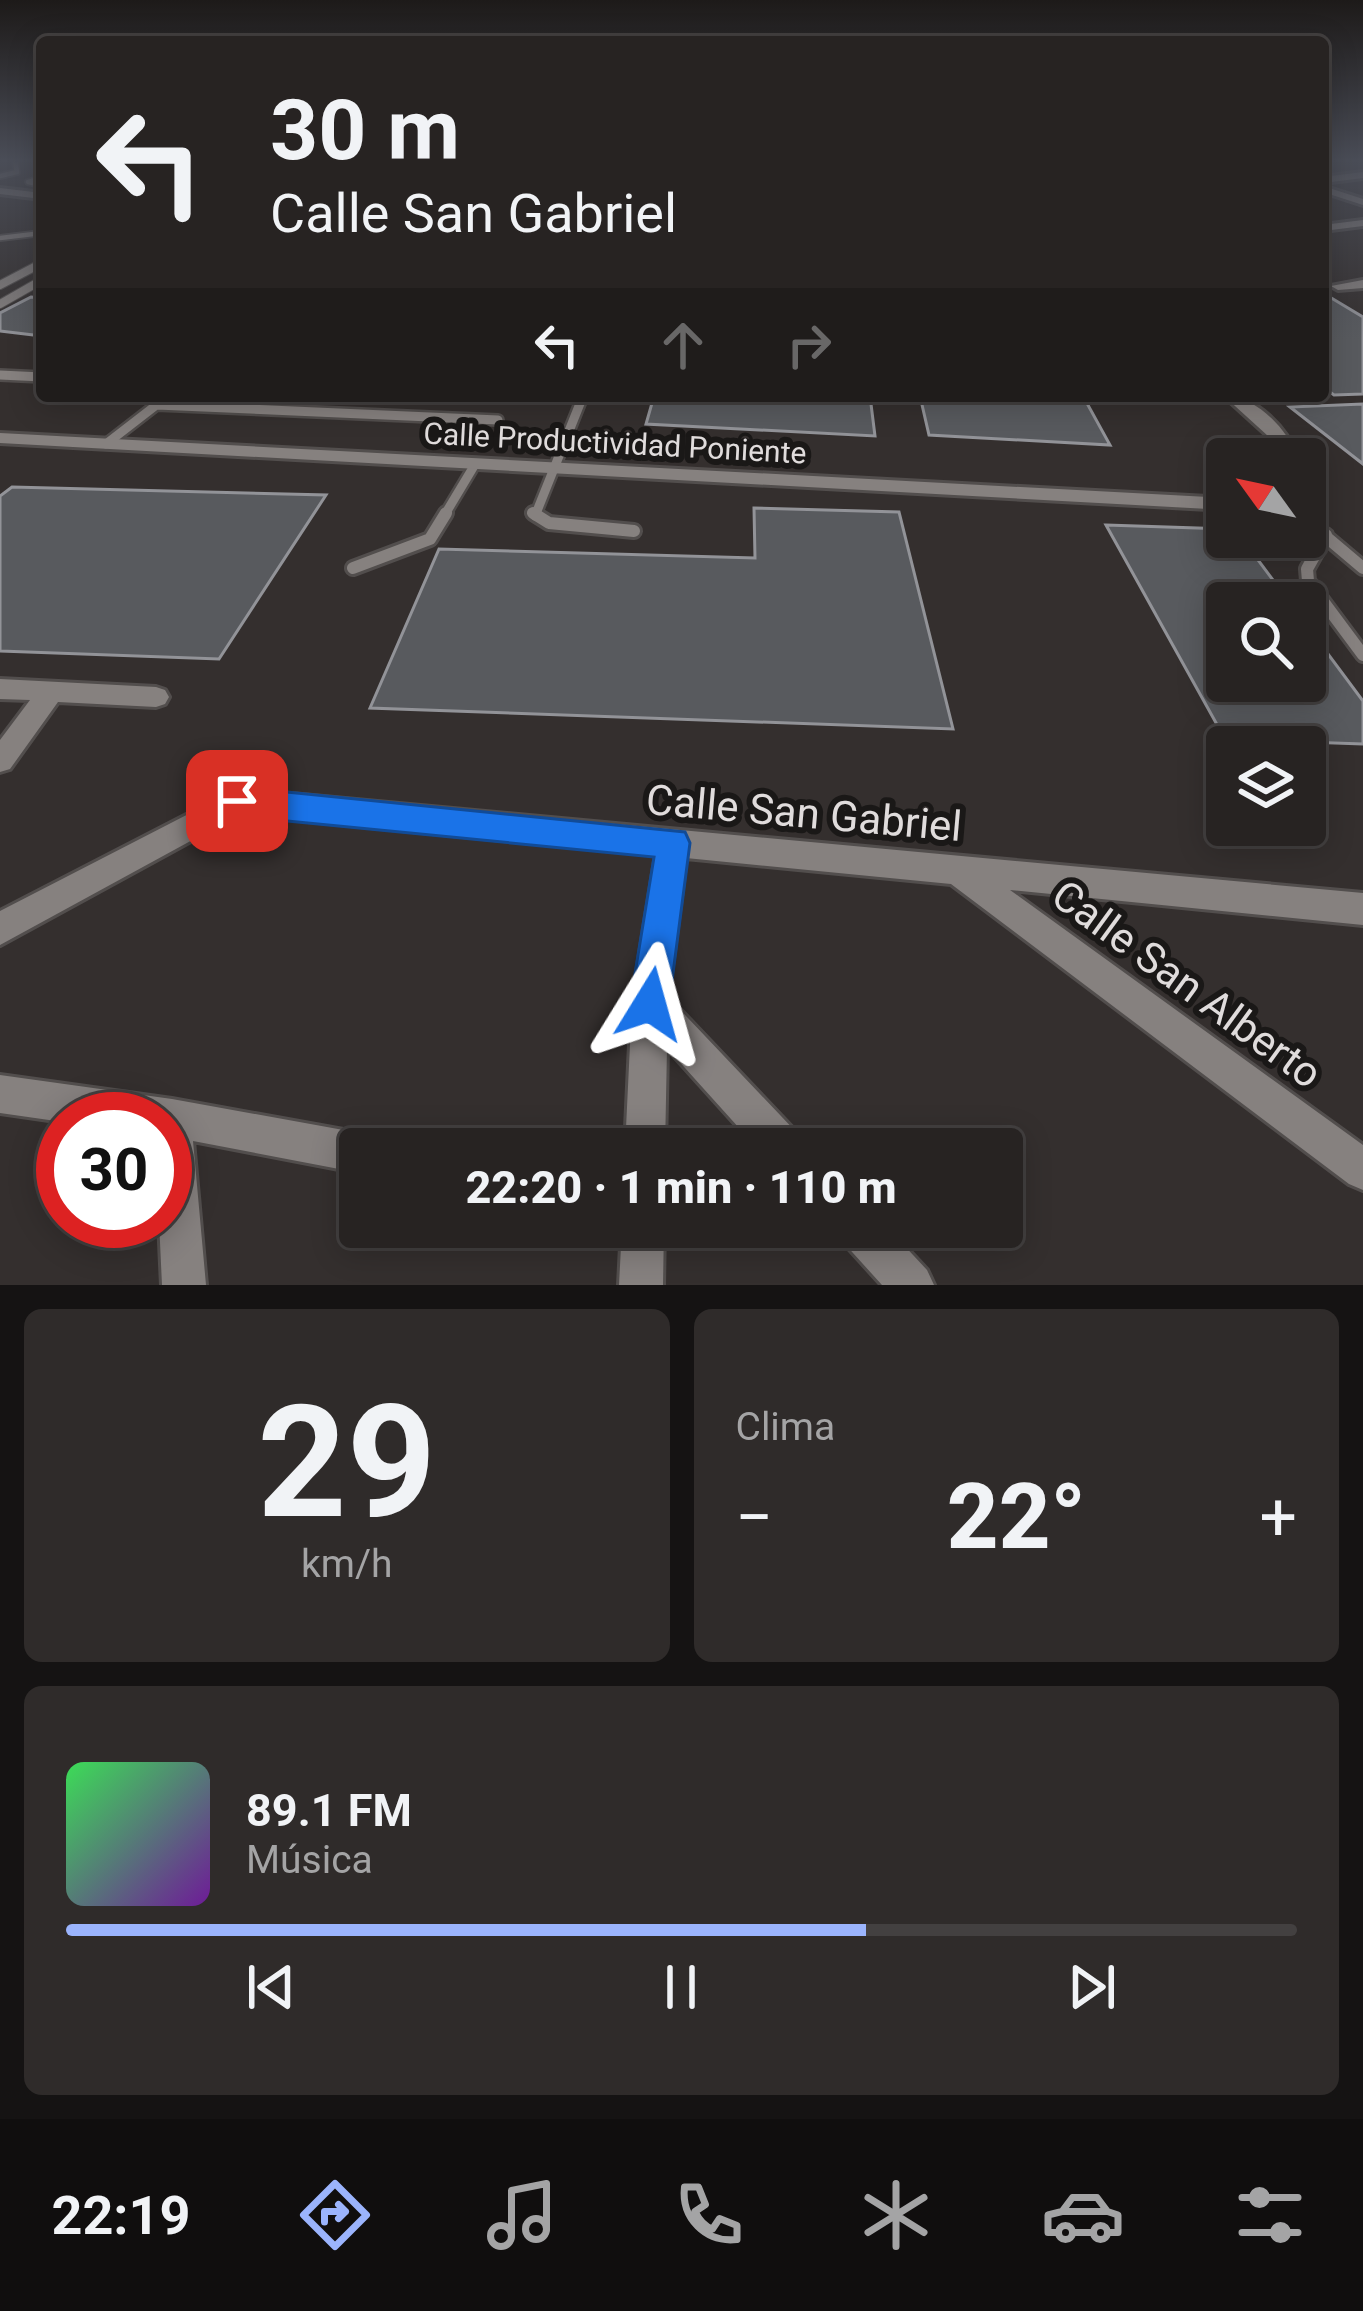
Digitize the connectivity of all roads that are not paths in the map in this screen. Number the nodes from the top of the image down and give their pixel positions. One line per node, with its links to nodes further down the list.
1 (1363, 223): 3 (street)
2 (6, 226): 4 (lane)
3 (1329, 226)
4 (20, 232): 5 (lane); 6 (lane)
5 (36, 233)
6 (0, 238)
7 (36, 266): 9 (lane)
8 (36, 283): 12 (lane)
9 (0, 285)
10 (1360, 285): 11 (street)
11 (1338, 286)
12 (0, 304)
13 (0, 375): 14 (lane)
14 (36, 377)
15 (161, 402): 18 (lane)
16 (581, 402): 24 (lane)
17 (1240, 402): 21 (street)
18 (157, 405): 19 (lane); 22 (lane)
19 (498, 419)
20 (0, 438): 22 (street, Calle Productividad Poniente)
21 (1278, 438)
22 (106, 444): 23 (street, Calle Productividad Poniente)
23 (474, 466): 24 (street, Calle Productividad Poniente); 29 (lane)
24 (554, 470): 25 (street, Calle Productividad Poniente); 26 (lane)
25 (1206, 503)
26 (634, 531)
27 (1326, 535): 30 (lane)
28 (1313, 558): 31 (lane)
29 (353, 568)
30 (1363, 568)
31 (1363, 655)
32 (0, 689): 33 (street)
33 (50, 693): 34 (street); 35 (street)
34 (156, 697)
35 (0, 761)
36 (673, 843): 37 (street, Calle San Gabriel); 41 (street, Calle San Gabriel); 42 (street)
37 (957, 870): 38 (street, Calle San Gabriel); 49 (street, Calle San Alberto)
38 (1327, 905): 39 (street, Calle San Gabriel); 40 (street)
39 (1363, 909)
40 (1363, 928)
41 (0, 929)
42 (650, 1004): 46 (street); 47 (street)
43 (0, 1094): 44 (street)
44 (36, 1099)
45 (192, 1122): 48 (street)
46 (646, 1128)
47 (765, 1128)
48 (339, 1150)
49 (1363, 1170)
50 (181, 1248): 53 (street)
51 (642, 1248): 54 (street)
52 (878, 1248): 55 (street)
53 (184, 1285)
54 (641, 1285)
55 (912, 1285)

